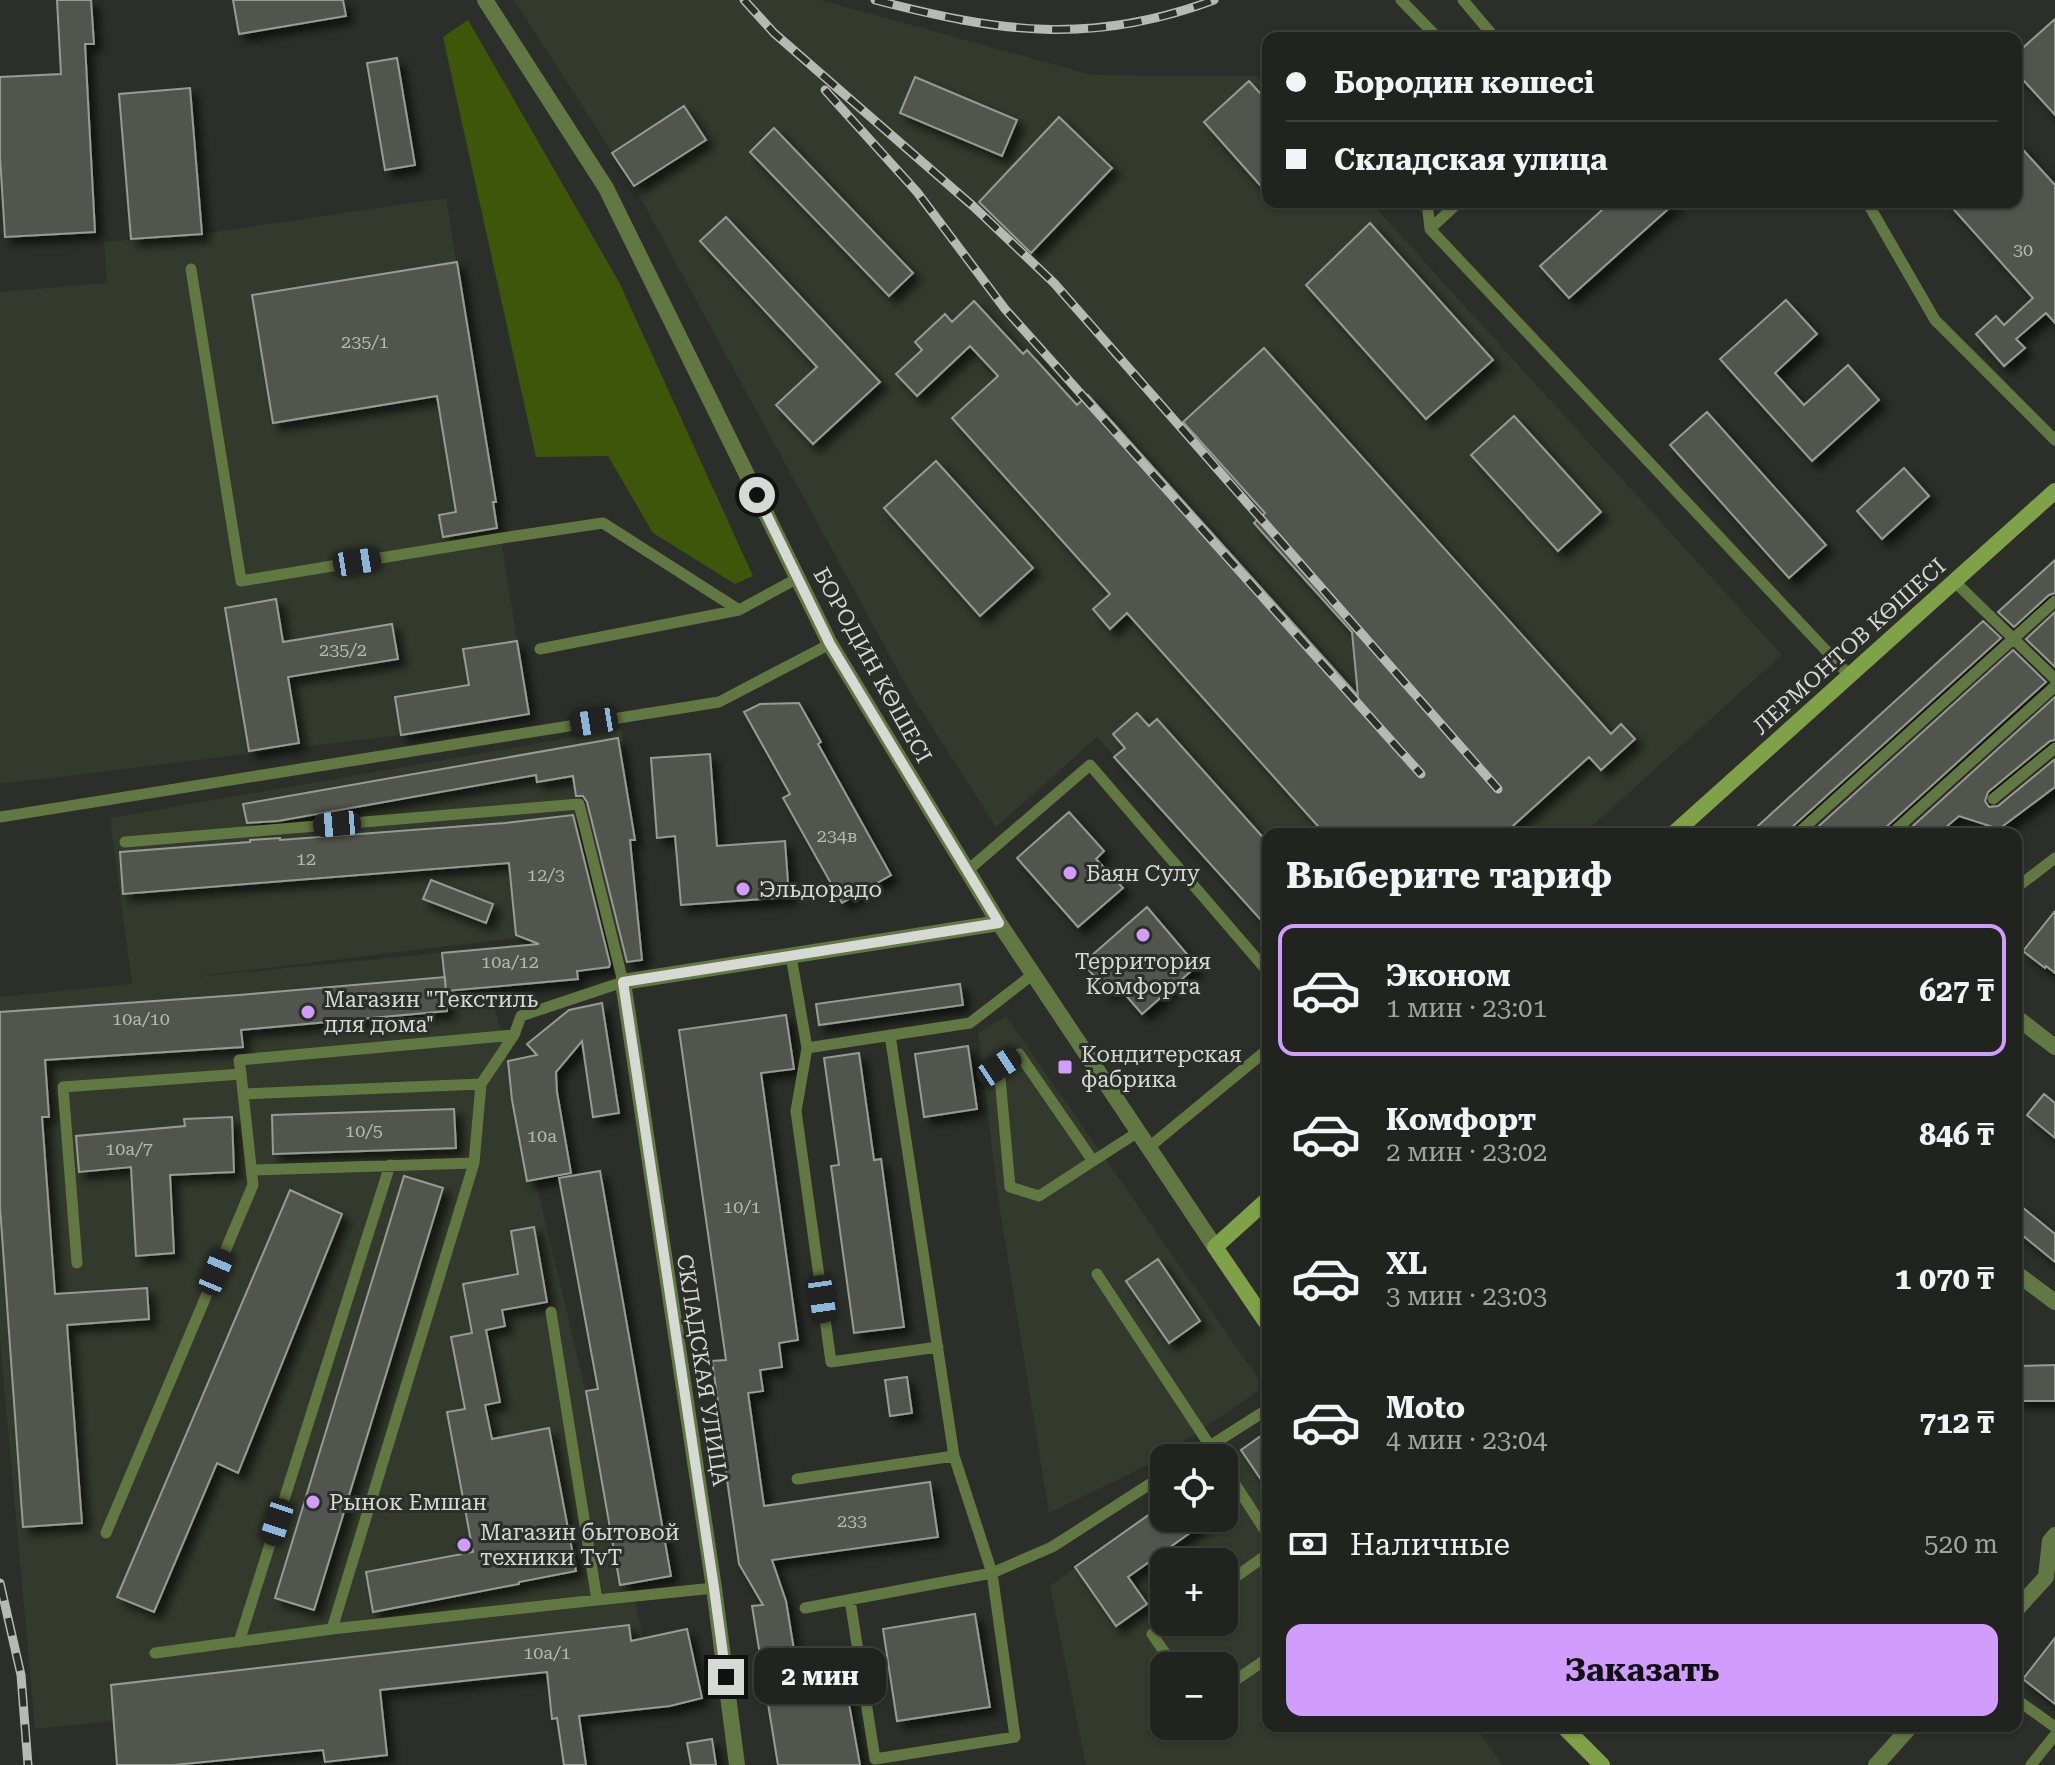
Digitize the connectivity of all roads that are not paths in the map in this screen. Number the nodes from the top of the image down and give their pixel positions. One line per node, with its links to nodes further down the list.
1 (485, 0): 13 (street, БОРОДИН КӨШЕСІ)
2 (1401, 0): 4 (lane)
3 (1463, 0): 5 (lane)
4 (1432, 32)
5 (1490, 32)
6 (1428, 208): 9 (lane)
7 (1453, 208): 9 (lane)
8 (1870, 208): 11 (lane)
9 (1430, 229): 20 (lane)
10 (191, 269): 16 (lane)
11 (2055, 440)
12 (2055, 491): 14 (street, ЛЕРМОНТОВ КӨШЕСІ)
13 (798, 578): 16 (lane); 18 (street, БОРОДИН КӨШЕСІ)
14 (1955, 582): 17 (lane); 20 (street, ЛЕРМОНТОВ КӨШЕСІ)
15 (2055, 601): 17 (lane)
16 (739, 610): 19 (lane)
17 (2013, 639): 21 (lane); 27 (lane)
18 (830, 644): 25 (lane); 31 (street, БОРОДИН КӨШЕСІ)
19 (540, 649)
20 (1849, 675): 26 (street, ЛЕРМОНТОВ КӨШЕСІ)
21 (2055, 679)
22 (2055, 686): 28 (lane)
23 (2055, 748): 24 (lane)
24 (1993, 799)
25 (0, 817)
26 (1680, 828)
27 (1804, 828)
28 (1898, 828)
29 (125, 842): 37 (lane)
30 (2055, 858): 32 (lane)
31 (967, 871): 33 (street, БОРОДИН КӨШЕСІ); 35 (lane)
32 (2022, 883)
33 (999, 923): 34 (street); 36 (street, БОРОДИН КӨШЕСІ)
34 (791, 956): 37 (street); 42 (lane)
35 (1262, 965)
36 (1032, 975): 40 (lane); 47 (street, БОРОДИН КӨШЕСІ)
37 (623, 982): 39 (lane); 76 (street, СКЛАДСКАЯ УЛИЦА)
38 (2022, 1022): 41 (street)
39 (514, 1035): 44 (lane); 45 (lane)
40 (890, 1035): 42 (lane); 61 (lane)
41 (2055, 1047)
42 (807, 1048): 61 (lane)
43 (1262, 1054): 48 (lane)
44 (241, 1074): 46 (lane); 55 (lane)
45 (481, 1084): 46 (lane); 50 (lane)
46 (244, 1094): 52 (lane)
47 (1138, 1132): 48 (street, БОРОДИН КӨШЕСІ); 49 (lane)
48 (1148, 1148): 54 (street, БОРОДИН КӨШЕСІ)
49 (1093, 1161): 49 (lane)
50 (474, 1163): 51 (lane); 81 (lane)
51 (390, 1165): 52 (lane); 82 (lane)
52 (252, 1170): 70 (lane)
53 (1262, 1204): 54 (street)
54 (1215, 1247): 60 (street, БОРОДИН КӨШЕСІ)
55 (77, 1263)
56 (1097, 1274): 63 (lane)
57 (2022, 1277): 58 (street)
58 (2055, 1302)
59 (551, 1312): 77 (lane)
60 (1262, 1316)
61 (938, 1347): 65 (lane)
62 (1262, 1413): 64 (lane)
63 (1209, 1444)
64 (1213, 1444)
65 (954, 1456): 66 (lane); 73 (lane)
66 (797, 1479)
67 (1150, 1484): 73 (lane)
68 (1238, 1489): 69 (lane)
69 (1262, 1526)
70 (106, 1533)
71 (2055, 1535): 75 (street)
72 (1262, 1558): 74 (lane)
73 (992, 1573): 78 (lane); 78 (lane)
74 (1238, 1575)
75 (2051, 1580): 79 (street)
76 (714, 1588): 77 (lane); 91 (street, СКЛАДСКАЯ УЛИЦА)
77 (597, 1600): 81 (lane)
78 (850, 1600): 80 (lane)
79 (2022, 1605)
80 (805, 1608)
81 (332, 1629): 82 (lane)
82 (239, 1642): 83 (lane)
83 (155, 1653)
84 (1262, 1662): 85 (lane)
85 (1238, 1678)
86 (2022, 1703): 87 (lane)
87 (2055, 1727)
88 (1569, 1732): 92 (street)
89 (1906, 1732): 93 (street)
90 (2055, 1735): 94 (lane)
91 (737, 1765)
92 (1602, 1765)
93 (1876, 1765)
94 (2031, 1765)

